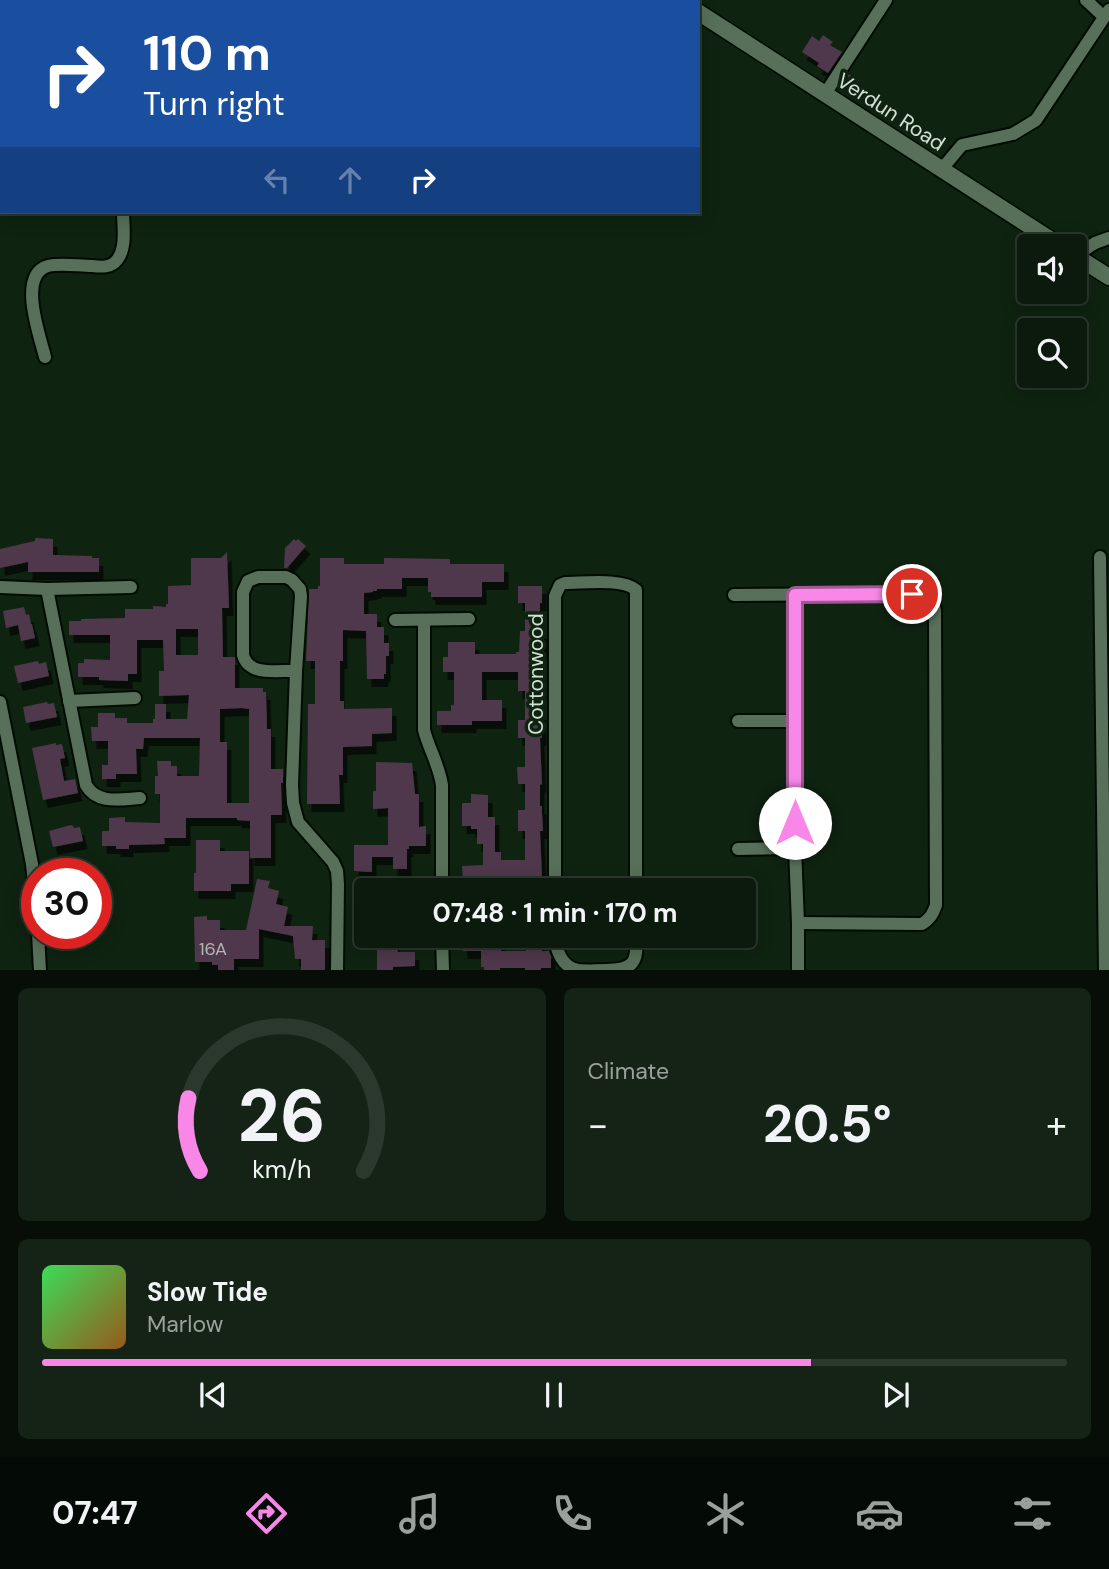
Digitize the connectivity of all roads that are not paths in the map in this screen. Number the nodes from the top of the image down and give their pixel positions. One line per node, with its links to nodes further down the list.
1 (886, 0): 5 (street)
2 (1086, 0): 4 (street)
3 (700, 13): 5 (street, Verdun Road)
4 (1107, 13): 6 (street)
5 (825, 94): 6 (street, Verdun Road)
6 (941, 170): 8 (street, Verdun Road)
7 (123, 214): 13 (street)
8 (1042, 234)
9 (1109, 238): 10 (street)
10 (1087, 248)
11 (1087, 263): 12 (street)
12 (1109, 277)
13 (45, 357)
14 (1100, 557): 47 (street)
15 (0, 587): 17 (street)
16 (131, 587): 17 (street)
17 (47, 589): 25 (street)
18 (734, 595): 19 (street)
19 (795, 595): 28 (street); 36 (street)
20 (395, 620): 22 (street)
21 (469, 620): 22 (street)
22 (424, 621): 33 (street)
23 (296, 671): 23 (street); 42 (street)
24 (135, 698): 25 (street)
25 (69, 701): 29 (street)
26 (0, 702): 32 (street)
27 (738, 721): 28 (street)
28 (795, 721): 30 (street)
29 (141, 798)
30 (795, 848): 31 (street); 36 (street)
31 (738, 849)
32 (31, 858)
33 (442, 878)
34 (555, 878): 35 (street, Cottonwood)
35 (636, 878)
36 (798, 923): 46 (street)
37 (443, 948): 43 (street)
38 (556, 948): 44 (street)
39 (636, 948): 45 (street)
40 (39, 949): 41 (street)
41 (40, 970)
42 (337, 970)
43 (443, 970)
44 (578, 970): 45 (street)
45 (615, 970)
46 (798, 970)
47 (1105, 970)

